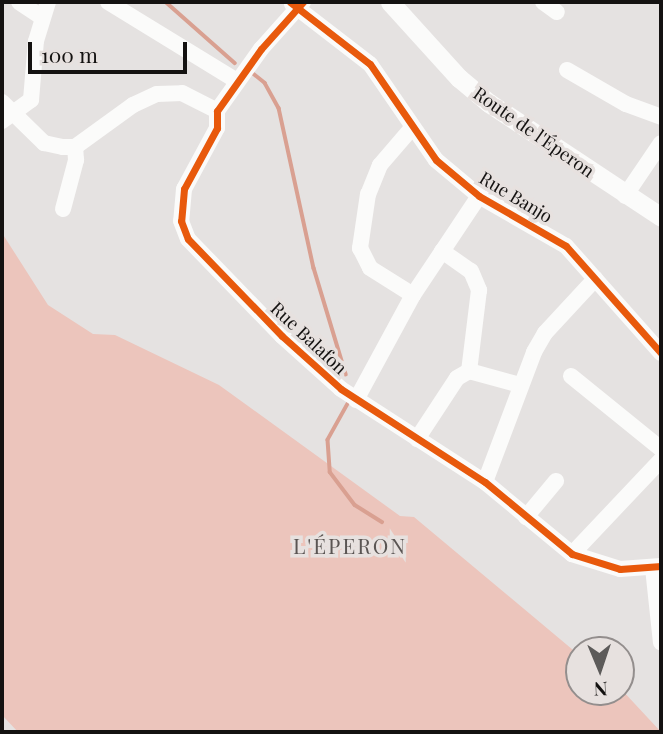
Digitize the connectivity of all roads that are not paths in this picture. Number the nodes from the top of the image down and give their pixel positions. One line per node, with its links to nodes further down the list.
1 (19, 2): 6 (street)
2 (108, 2): 9 (street)
3 (390, 2): 18 (main road, Route de l'Éperon)
4 (543, 2): 7 (street)
5 (297, 4): 9 (street, Rue Balafon); 14 (street, Rue Banjo)
6 (44, 9): 13 (street)
7 (557, 12)
8 (567, 70): 12 (street)
9 (237, 81): 11 (street, Rue Balafon)
10 (2, 102): 13 (street)
11 (217, 111): 16 (street); 28 (street, Rue Balafon)
12 (661, 117)
13 (8, 118): 16 (street)
14 (411, 129): 17 (street, Rue Banjo); 23 (street)
15 (661, 143): 18 (street)
16 (75, 146): 19 (street)
17 (480, 196): 21 (street); 22 (street, Rue Banjo)
18 (625, 196): 20 (main road, Route de l'Éperon)
19 (63, 209)
20 (661, 217)
21 (442, 251): 23 (street); 25 (street)
22 (595, 279): 24 (street, Rue Banjo); 27 (street)
23 (413, 295): 28 (street)
24 (661, 353)
25 (470, 371): 27 (street); 29 (street)
26 (570, 376): 30 (street)
27 (520, 385): 33 (street)
28 (355, 400): 29 (street, Rue Balafon)
29 (417, 439): 33 (street, Rue Balafon)
30 (661, 449)
31 (661, 460): 35 (street)
32 (556, 481): 34 (street)
33 (485, 482): 34 (street, Rue Balafon)
34 (526, 517): 35 (street, Rue Balafon)
35 (572, 554): 36 (street, Rue Balafon)
36 (657, 567): 37 (street)
37 (661, 643)

